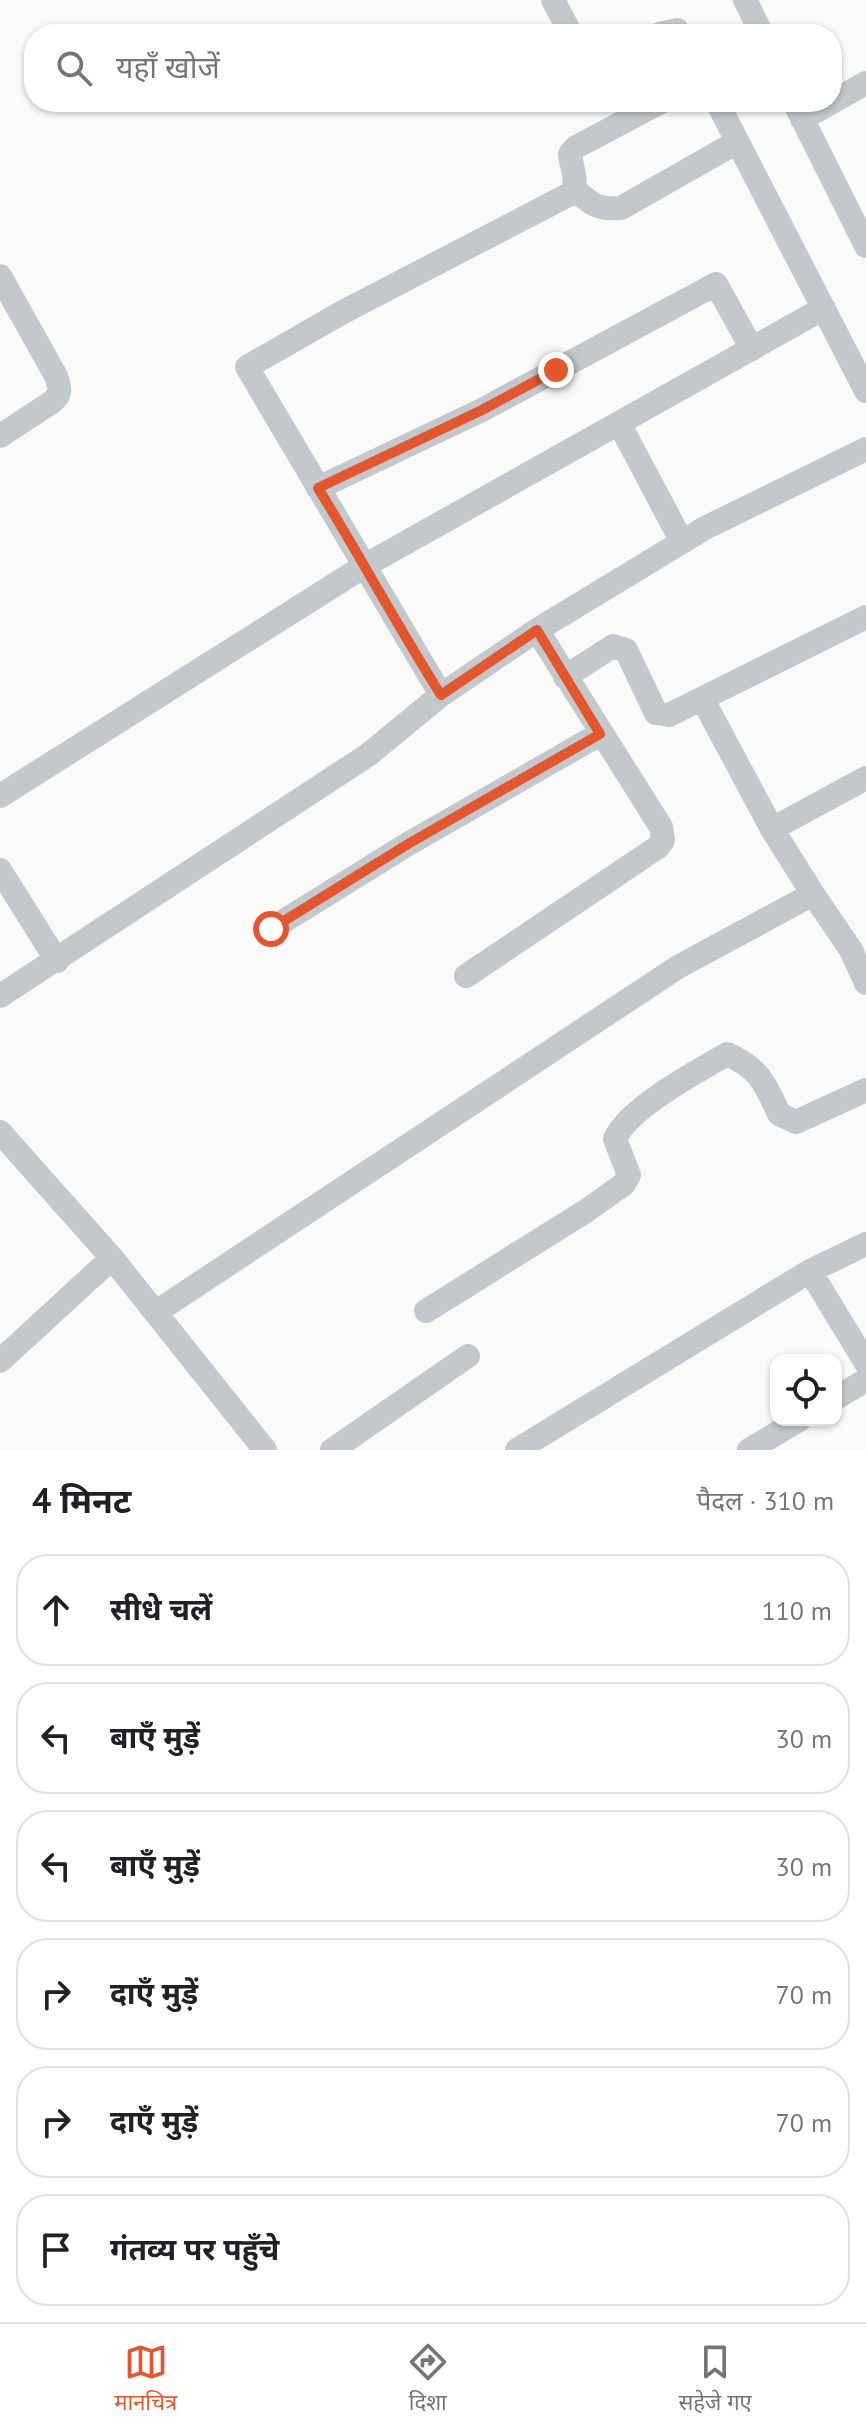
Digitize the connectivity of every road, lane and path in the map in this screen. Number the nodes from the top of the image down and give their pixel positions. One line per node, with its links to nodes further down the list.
1 (553, 0): 3 (street)
2 (745, 0): 4 (street)
3 (566, 24)
4 (757, 24)
5 (866, 83): 6 (street)
6 (842, 93)
7 (642, 112): 11 (street)
8 (722, 112): 10 (street)
9 (799, 112): 12 (street)
10 (737, 142): 11 (street); 15 (street)
11 (574, 189): 21 (street)
12 (866, 246)
13 (0, 276): 14 (street)
14 (6, 302): 19 (street)
15 (824, 308): 16 (street); 17 (street)
16 (752, 349): 18 (street); 21 (street)
17 (866, 391)
18 (619, 423): 22 (street); 23 (street)
19 (0, 436)
20 (866, 449): 22 (street)
21 (318, 488): 23 (street)
22 (682, 542): 25 (street)
23 (366, 565): 27 (street); 31 (street)
24 (866, 617): 28 (street)
25 (537, 630): 26 (street); 27 (street)
26 (565, 677): 28 (street); 29 (street)
27 (441, 695): 37 (street)
28 (703, 700): 32 (street)
29 (600, 734): 35 (street); 38 (street)
30 (866, 778): 32 (street)
31 (0, 796)
32 (772, 829): 34 (street)
33 (0, 870): 37 (street)
34 (813, 894): 36 (street); 47 (street)
35 (271, 929)
36 (858, 945): 39 (street)
37 (57, 961): 40 (street)
38 (466, 976)
39 (866, 983)
40 (0, 996)
41 (866, 1090): 46 (street)
42 (0, 1132): 44 (street)
43 (866, 1244): 45 (street)
44 (112, 1258): 47 (street); 49 (street)
45 (810, 1271): 50 (street); 56 (street)
46 (426, 1311)
47 (156, 1312): 54 (street)
48 (468, 1356): 55 (street)
49 (0, 1361)
50 (866, 1363)
51 (866, 1380): 52 (street)
52 (842, 1394)
53 (789, 1426): 57 (street)
54 (265, 1450)
55 (332, 1450)
56 (517, 1450)
57 (749, 1450)

